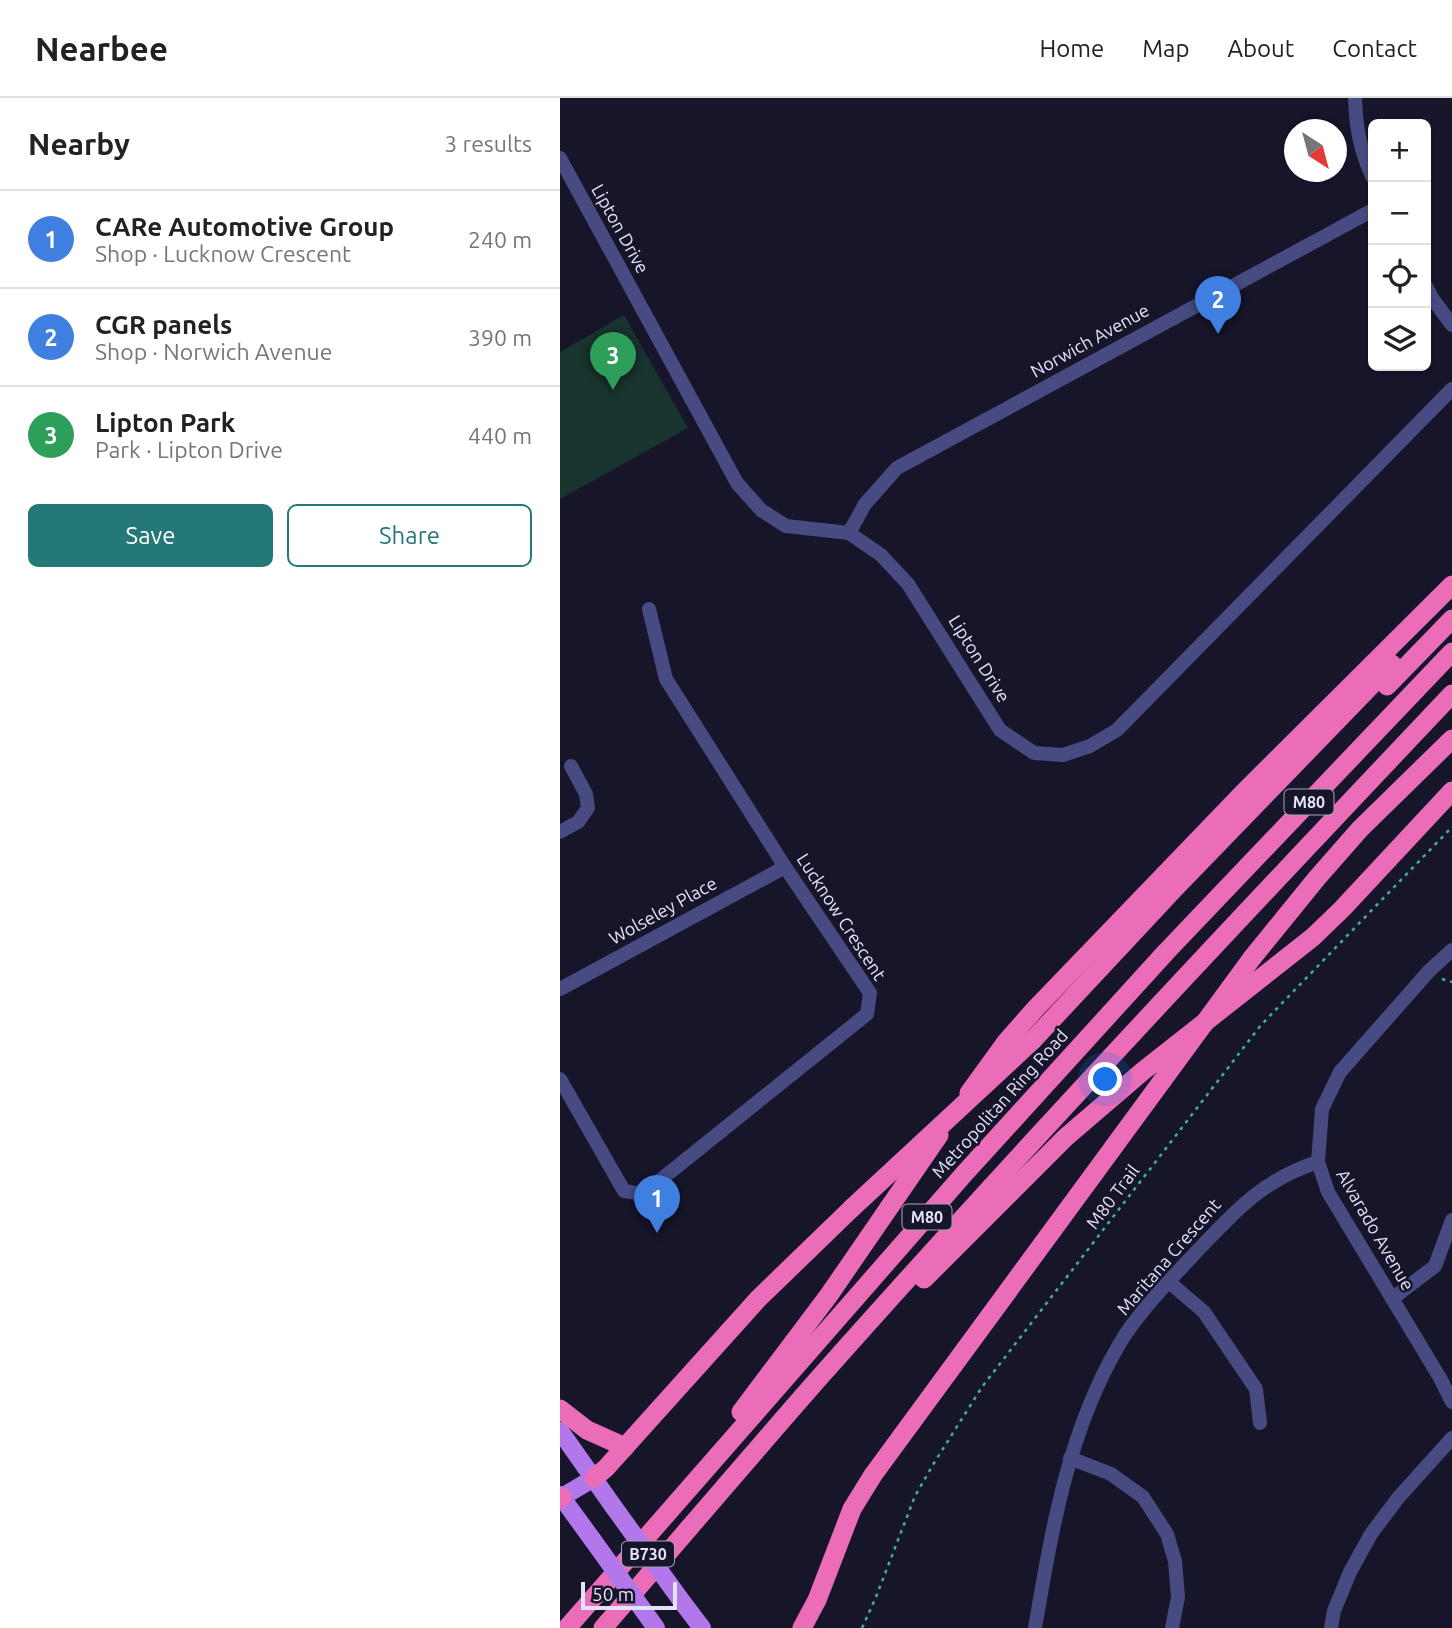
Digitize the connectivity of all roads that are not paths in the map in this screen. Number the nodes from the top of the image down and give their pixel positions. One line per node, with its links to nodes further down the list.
1 (1355, 98): 3 (street)
2 (560, 158): 8 (street, Lipton Drive)
3 (1368, 163)
4 (1368, 212): 8 (street, Norwich Avenue)
5 (1431, 296): 6 (street)
6 (1452, 325)
7 (1452, 389): 8 (street, Lipton Drive)
8 (849, 533)
9 (1452, 585): 39 (highway)
10 (1452, 602): 22 (highway)
11 (649, 609): 19 (street, Lucknow Crescent)
12 (1452, 619): 22 (highway)
13 (1452, 652): 39 (highway, Metropolitan Ring Road / M80)
14 (1452, 694): 28 (highway, M80)
15 (1452, 739): 41 (highway, bridge)
16 (571, 766): 18 (street)
17 (1452, 791): 28 (highway)
18 (560, 832)
19 (785, 867): 21 (street, Wolseley Place); 23 (street, Lucknow Crescent)
20 (1452, 950): 24 (street, Alvarado Avenue)
21 (560, 989)
22 (1033, 1040): 34 (highway, bridge)
23 (560, 1079)
24 (1319, 1167): 26 (street, Maritana Crescent); 27 (street, Alvarado Avenue)
25 (1452, 1220): 27 (street)
26 (1168, 1282): 31 (street); 36 (street, Maritana Crescent)
27 (1392, 1299): 29 (street, Alvarado Avenue)
28 (818, 1380): 43 (highway, M80)
29 (1451, 1398)
30 (560, 1409): 34 (highway)
31 (1260, 1423)
32 (560, 1431): 38 (main road, B730)
33 (1452, 1438): 37 (street)
34 (625, 1447): 38 (highway)
35 (1452, 1451): 37 (street)
36 (1070, 1458): 48 (street, Maritana Crescent); 49 (street)
37 (1432, 1463): 50 (street)
38 (594, 1478): 40 (main road); 45 (main road, B730, bridge)
39 (691, 1486): 42 (highway, Metropolitan Ring Road / M80)
40 (561, 1497): 44 (main road, B730, bridge)
41 (817, 1600): 46 (highway); 47 (highway)
42 (567, 1628)
43 (603, 1628)
44 (656, 1628)
45 (702, 1628)
46 (802, 1628)
47 (811, 1628)
48 (1035, 1628)
49 (1172, 1628)
50 (1331, 1628)

